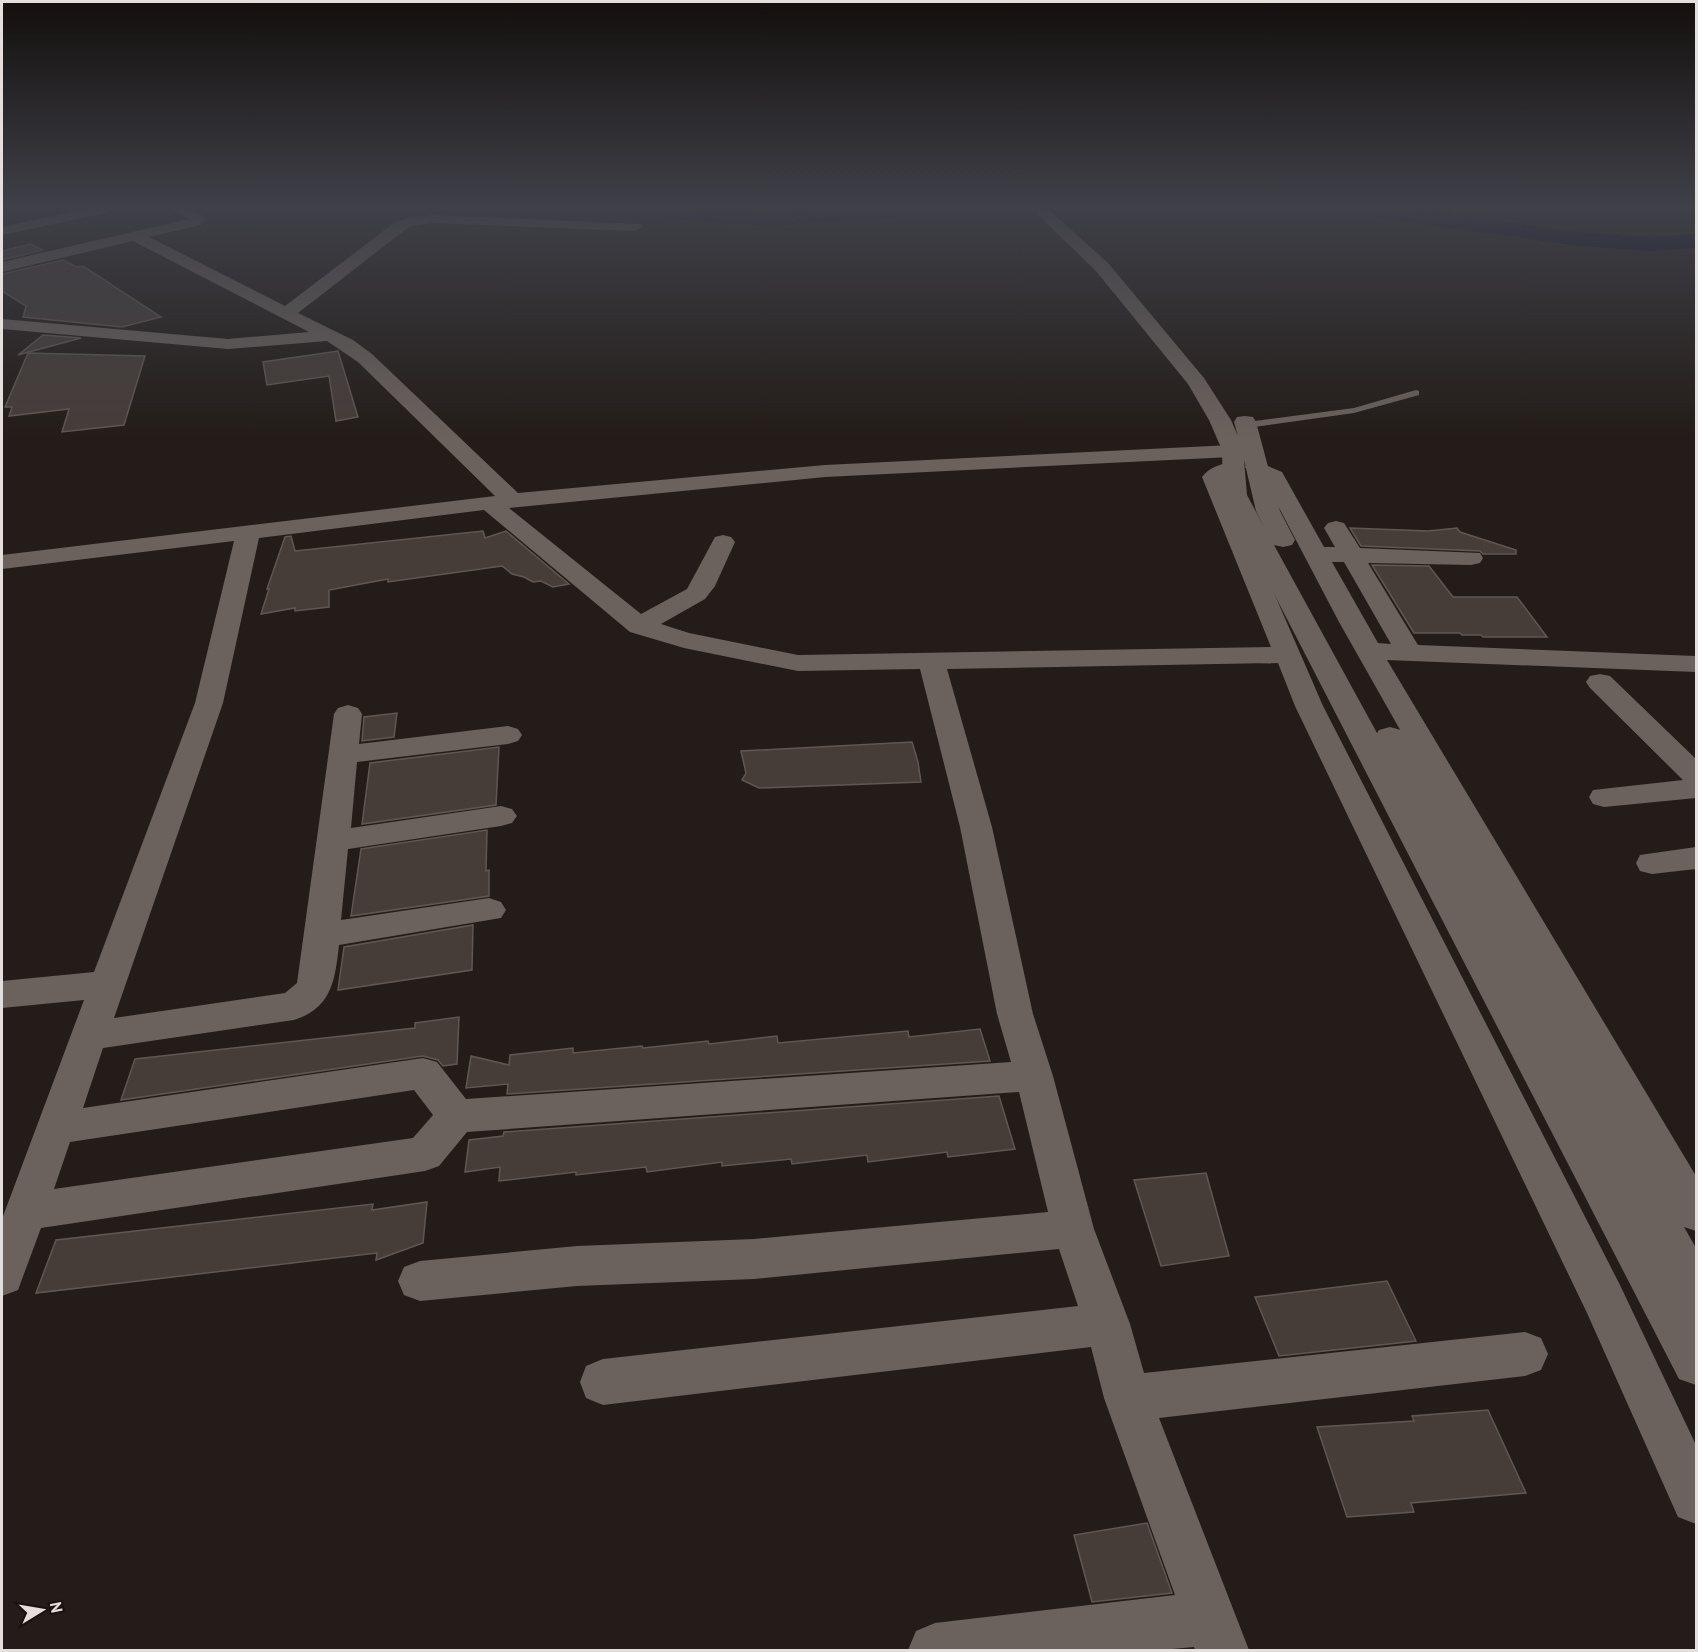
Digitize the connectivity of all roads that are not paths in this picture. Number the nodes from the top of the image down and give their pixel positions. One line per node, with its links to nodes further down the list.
1 (232, 285): 5 (street)
2 (323, 285): 5 (street)
3 (1117, 285): 12 (street)
4 (1139, 285): 8 (street)
5 (287, 313): 7 (street)
6 (2, 324): 7 (street)
7 (331, 335): 13 (street)
8 (1192, 347)
9 (1416, 393): 11 (lane)
10 (1237, 408): 11 (street)
11 (1247, 425): 12 (street)
12 (1244, 469): 13 (street); 17 (street); 24 (street); 52 (street); 55 (street)
13 (501, 502): 15 (street); 21 (street)
14 (1336, 528): 18 (street)
15 (248, 533): 20 (street); 41 (street)
16 (723, 542): 21 (street)
17 (1314, 554): 18 (street); 22 (street)
18 (1350, 555): 19 (street); 23 (street)
19 (1471, 558)
20 (2, 562)
21 (639, 626): 25 (street)
22 (1370, 651): 23 (street); 48 (street)
23 (1410, 654): 26 (street)
24 (1287, 655): 25 (street); 58 (street)
25 (931, 660): 44 (street)
26 (1686, 664): 28 (street)
27 (1600, 681): 32 (street)
28 (1696, 683)
29 (348, 714): 31 (street)
30 (508, 735): 31 (street)
31 (343, 755): 36 (street)
32 (1696, 775)
33 (1696, 788): 34 (street)
34 (1604, 797)
35 (501, 816): 36 (street)
36 (333, 842): 40 (street)
37 (1696, 858): 38 (street)
38 (1652, 863)
39 (489, 910): 40 (street)
40 (322, 935): 43 (street)
41 (107, 984): 42 (street); 43 (street)
42 (2, 994)
43 (88, 1036): 46 (street)
44 (1034, 1076): 45 (street); 49 (street)
45 (456, 1116): 46 (street); 47 (street)
46 (56, 1128): 47 (street)
47 (25, 1212): 50 (street)
48 (1696, 1213)
49 (1073, 1229): 51 (street); 53 (street)
50 (2, 1276)
51 (420, 1281)
52 (1696, 1291)
53 (1107, 1324): 56 (street); 57 (street)
54 (1525, 1354): 57 (street)
55 (1696, 1362)
56 (603, 1382)
57 (1128, 1398): 59 (street)
58 (1696, 1499)
59 (1216, 1634): 60 (street)
60 (935, 1650)

